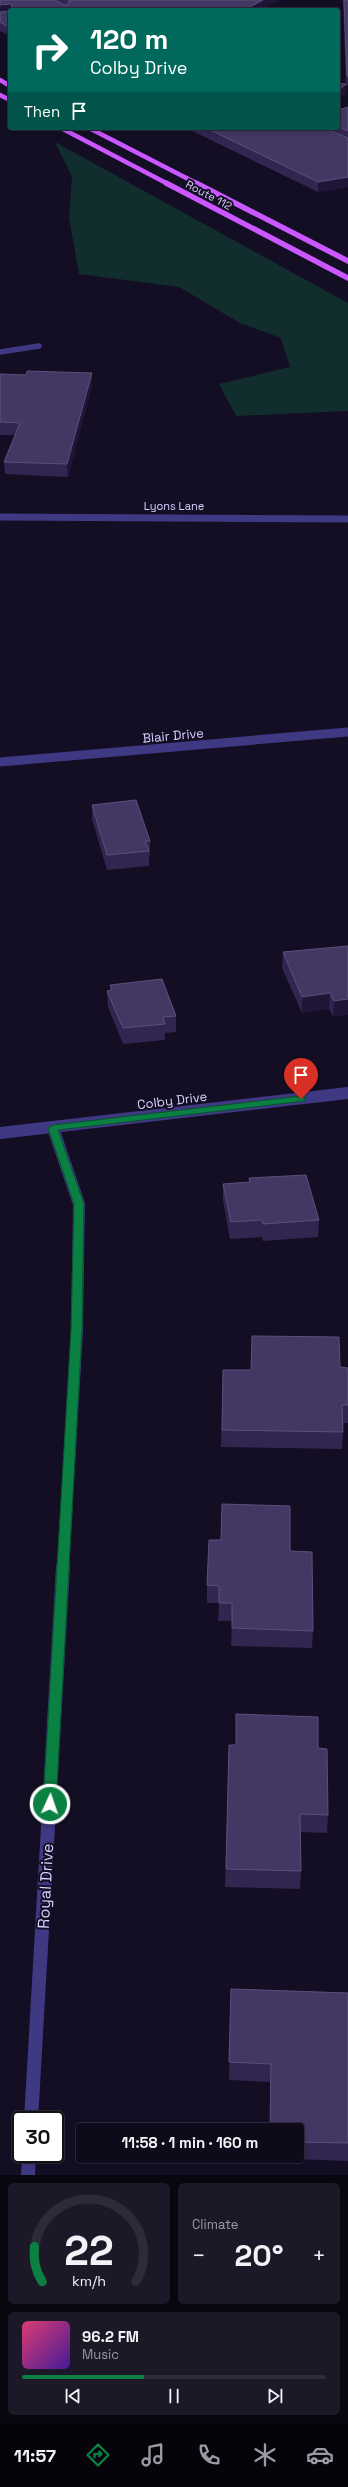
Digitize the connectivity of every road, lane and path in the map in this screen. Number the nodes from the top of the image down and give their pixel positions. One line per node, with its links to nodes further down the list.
1 (65, 130): 4 (main road, Route 112)
2 (93, 130): 3 (main road, Route 112)
3 (348, 261)
4 (348, 278)
5 (39, 346): 6 (street)
6 (0, 352)
7 (0, 517): 8 (street, Lyons Lane)
8 (348, 519)
9 (348, 732): 10 (street, Blair Drive)
10 (0, 762)
11 (348, 1093): 12 (street, Colby Drive)
12 (53, 1128): 13 (street, Colby Drive); 14 (street, Royal Drive)
13 (0, 1134)
14 (32, 2111)
15 (29, 2163): 16 (street)
16 (28, 2175)

